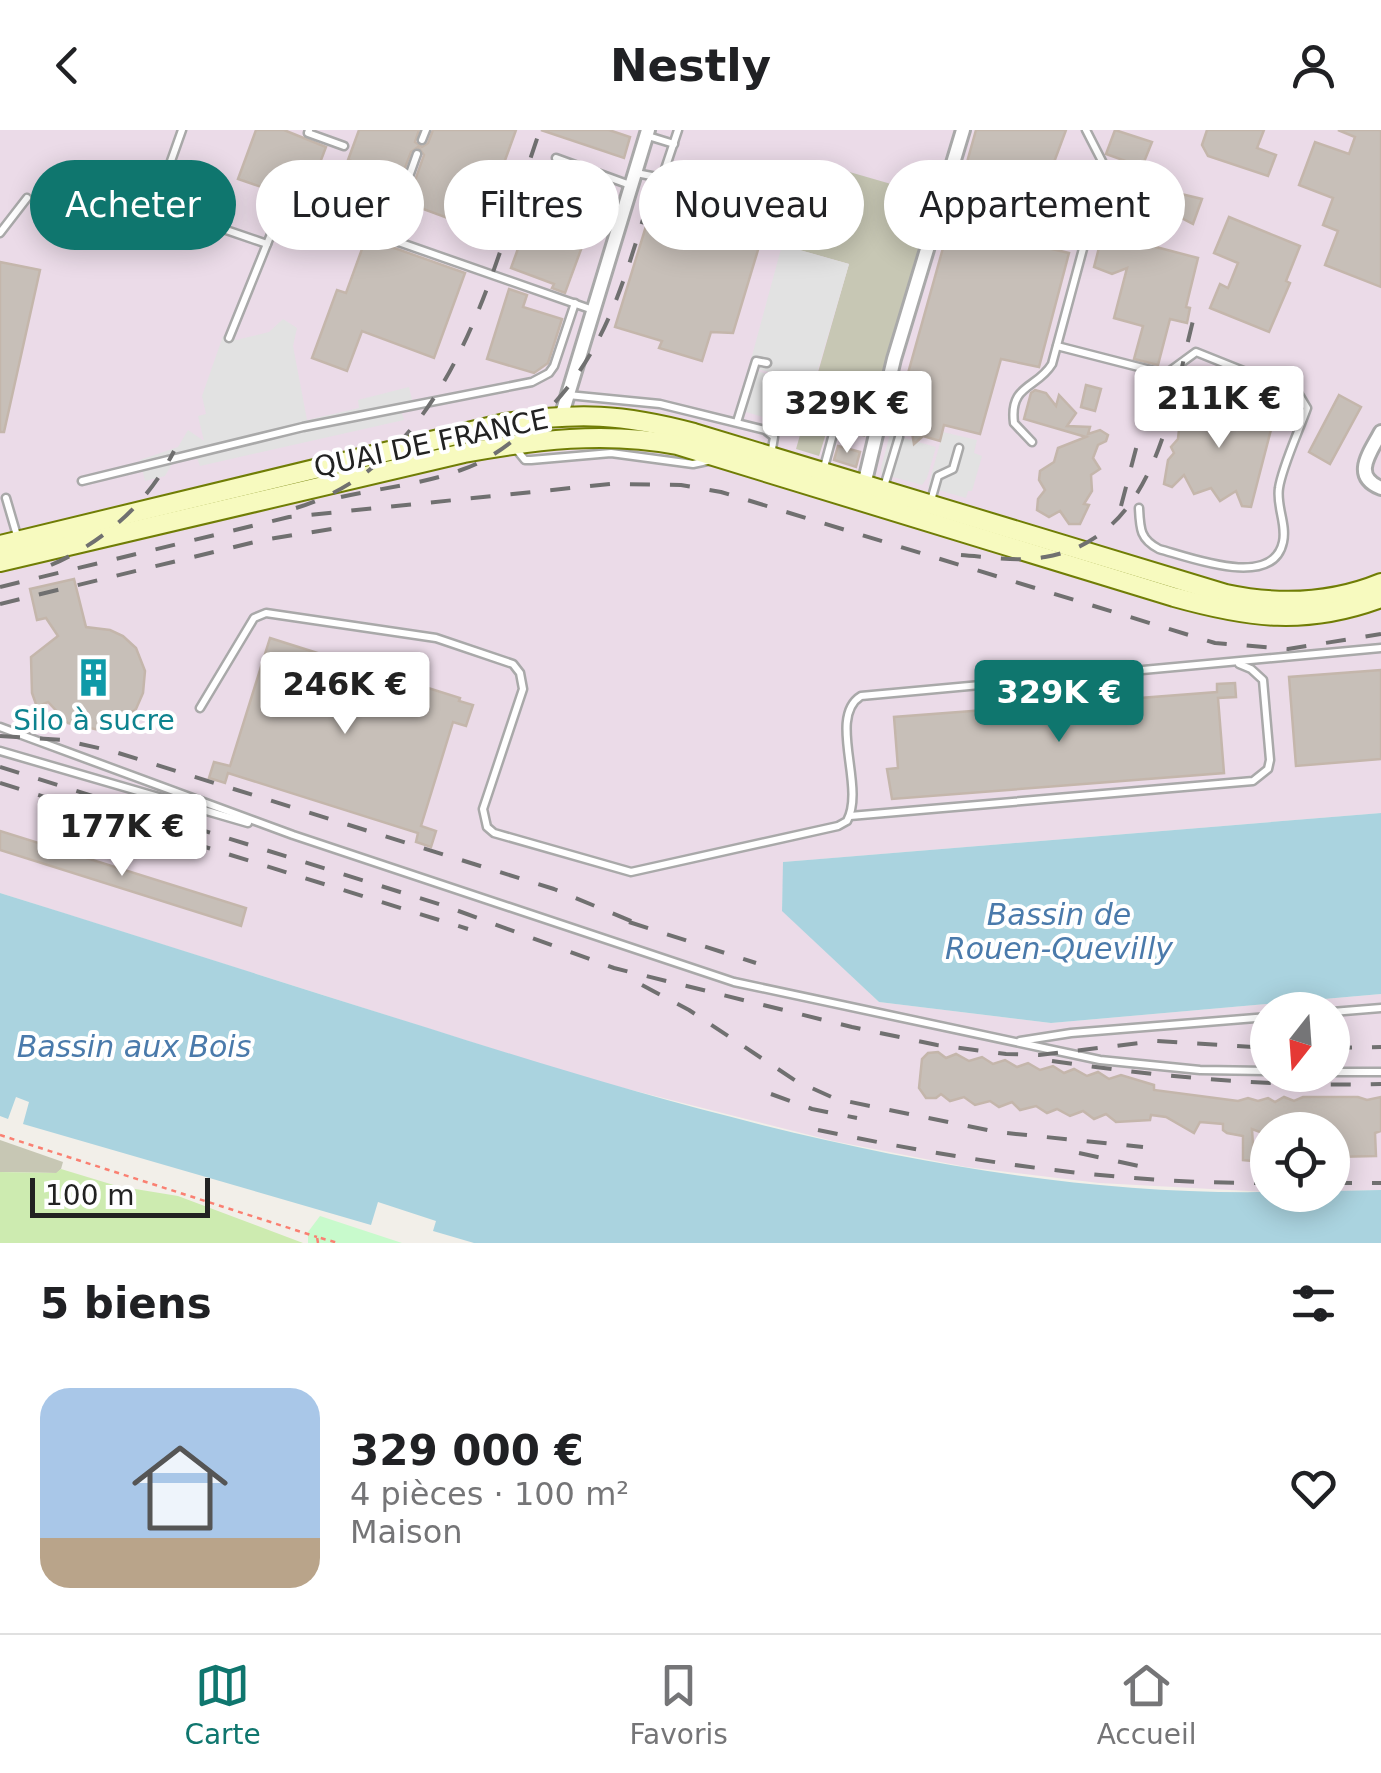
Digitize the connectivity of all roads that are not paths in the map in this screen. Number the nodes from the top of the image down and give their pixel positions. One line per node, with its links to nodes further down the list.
1 (182, 130): 18 (lane)
2 (309, 130): 10 (lane)
3 (426, 130): 8 (lane)
4 (678, 130): 9 (lane)
5 (963, 130): 42 (street)
6 (1086, 130): 14 (lane)
7 (647, 133): 9 (lane); 15 (street)
8 (422, 140)
9 (674, 144): 15 (lane)
10 (344, 146)
11 (417, 154): 13 (lane)
12 (556, 158): 15 (lane)
13 (415, 160)
14 (1101, 160)
15 (633, 179): 23 (street)
16 (27, 198): 17 (lane)
17 (0, 233)
18 (256, 240)
19 (265, 250): 24 (lane)
20 (421, 250): 22 (lane)
21 (1083, 250): 25 (lane)
22 (575, 303): 23 (lane); 41 (lane)
23 (594, 310): 27 (street)
24 (229, 338)
25 (1057, 346): 34 (lane); 46 (lane)
26 (766, 363): 29 (lane)
27 (568, 395): 28 (street); 29 (lane)
28 (562, 414): 33 (main road); 37 (main road, QUAI DE FRANCE); 39 (main road); 47 (main road, QUAI DE FRANCE)
29 (737, 422): 37 (lane)
30 (834, 434): 40 (lane)
31 (899, 437): 42 (lane)
32 (1380, 437): 43 (street)
33 (572, 438): 35 (main road, QUAI DE FRANCE); 38 (main road, QUAI DE FRANCE)
34 (1032, 442)
35 (512, 444): 38 (lane); 39 (main road, QUAI DE FRANCE)
36 (960, 448): 45 (lane)
37 (770, 456): 40 (main road, QUAI DE FRANCE)
38 (718, 457): 50 (main road, QUAI DE FRANCE)
39 (408, 466): 48 (main road, QUAI DE FRANCE)
40 (822, 472): 42 (main road, QUAI DE FRANCE)
41 (82, 481)
42 (873, 488): 45 (main road, QUAI DE FRANCE)
43 (1381, 488)
44 (6, 498): 47 (lane)
45 (930, 506): 49 (main road, QUAI DE FRANCE)
46 (1139, 508)
47 (9, 543)
48 (0, 562)
49 (1381, 582)
50 (1381, 598)
51 (1381, 648): 52 (lane)
52 (1238, 664): 56 (lane); 56 (lane)
53 (200, 708): 56 (lane)
54 (0, 726): 57 (lane)
55 (0, 750): 57 (lane)
56 (850, 816)
57 (293, 835): 61 (lane)
58 (1381, 1008): 59 (lane)
59 (1350, 1011)
60 (1250, 1019): 61 (lane)
61 (1014, 1042): 62 (lane)
62 (1250, 1071)
63 (1350, 1072): 64 (lane)
64 (1381, 1072)

